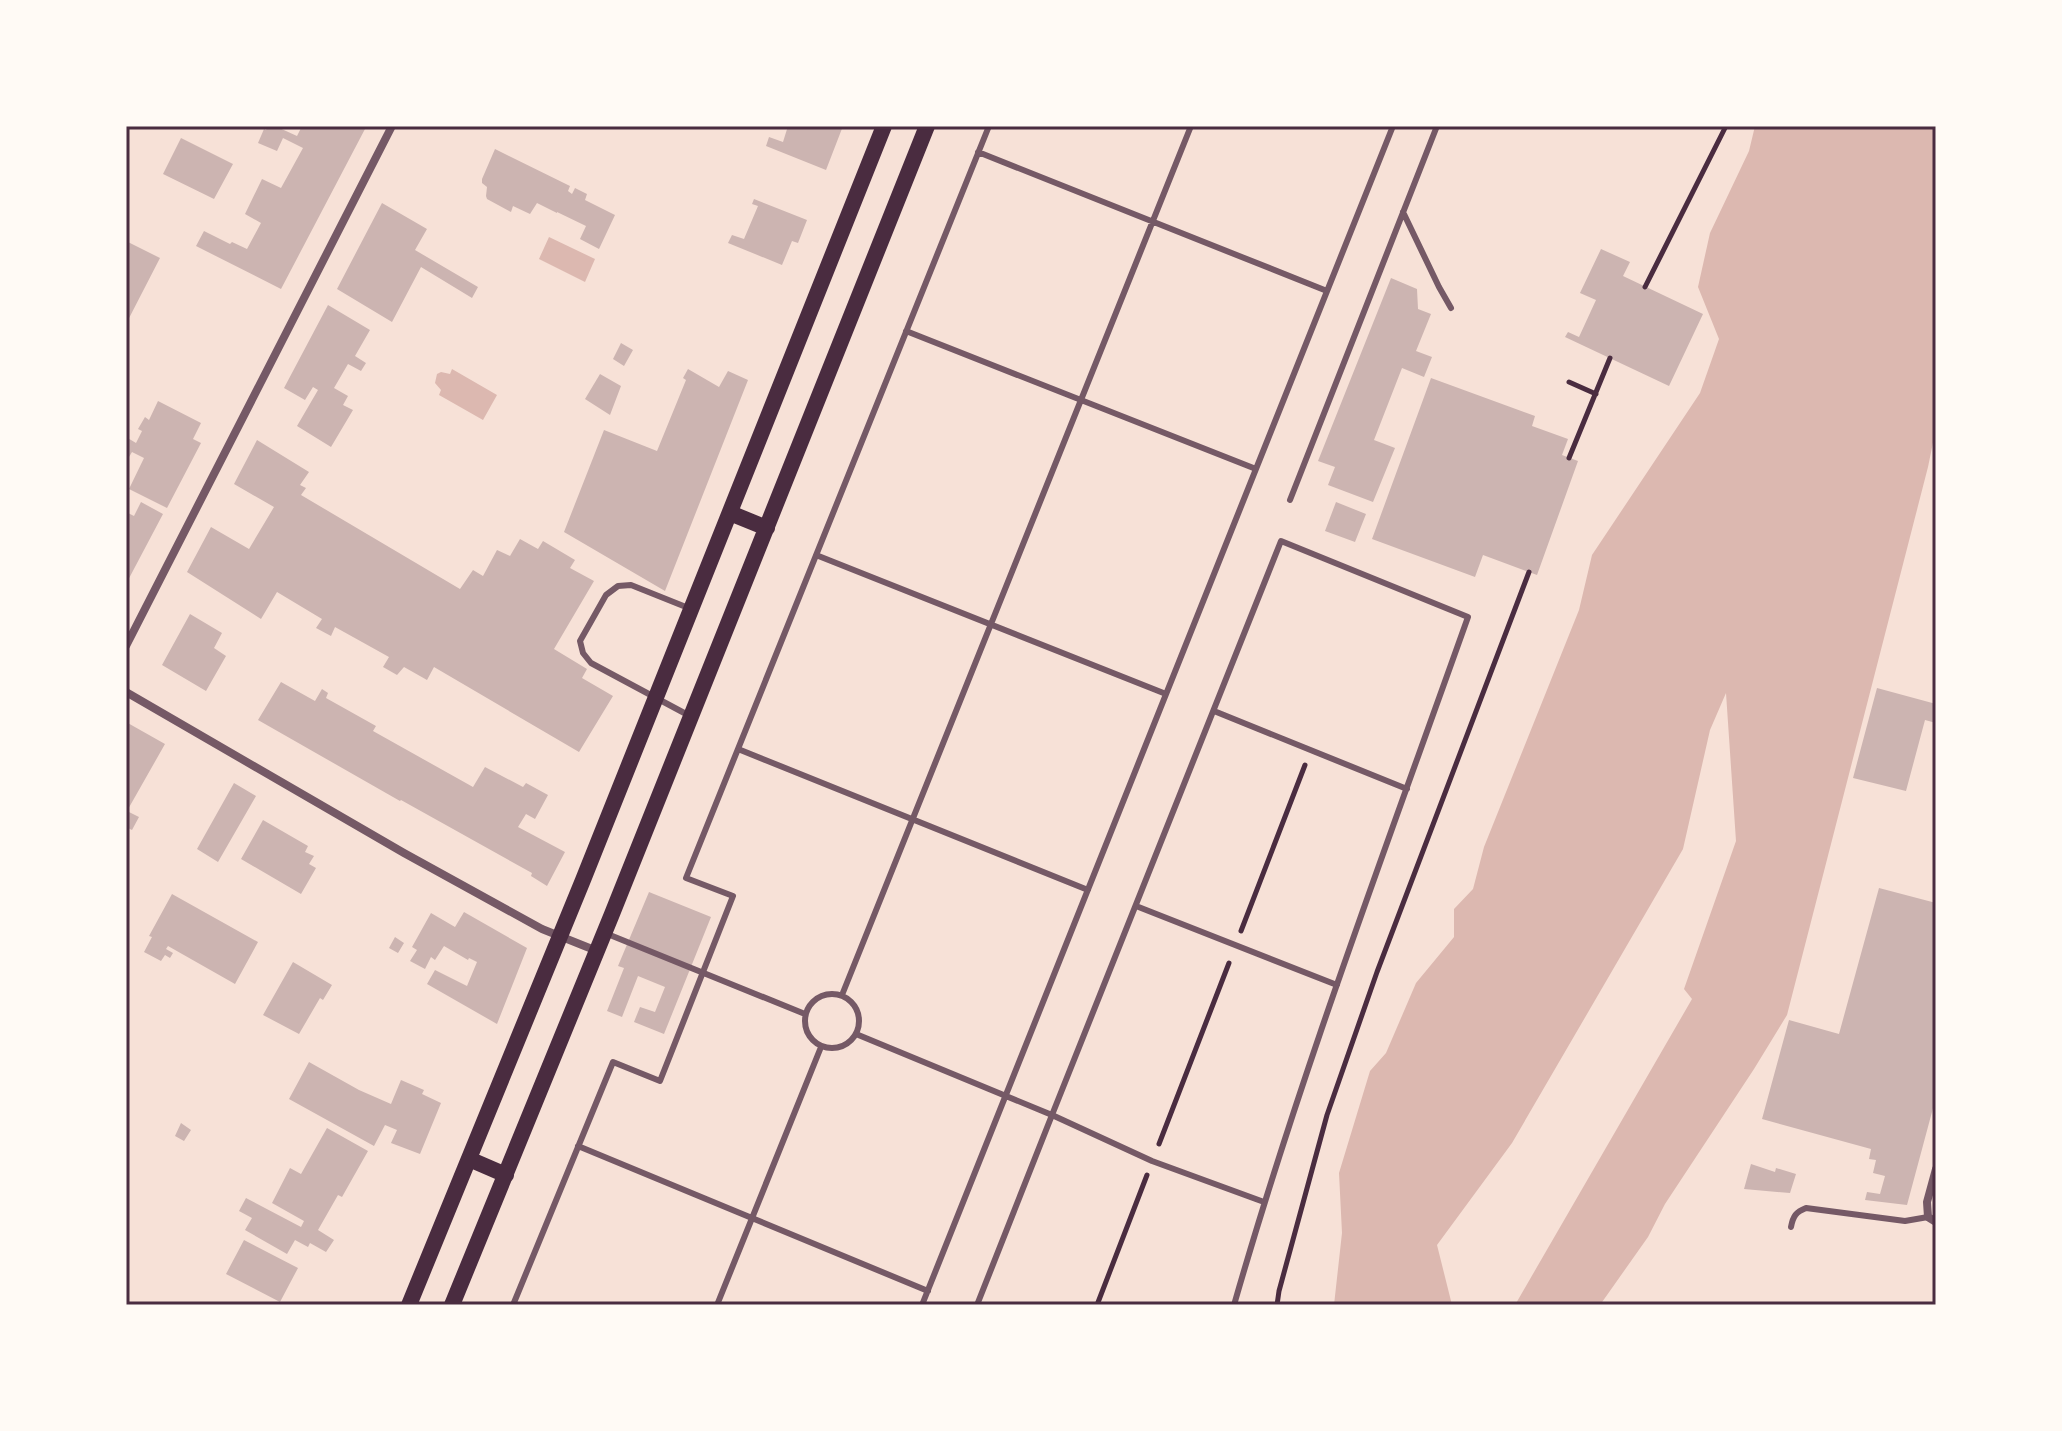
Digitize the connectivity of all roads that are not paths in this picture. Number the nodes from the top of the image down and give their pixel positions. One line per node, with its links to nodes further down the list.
1 (392, 126): 22 (street)
2 (884, 126): 17 (main road)
3 (927, 126): 18 (main road)
4 (989, 126): 8 (lane)
5 (1191, 126): 10 (lane)
6 (1393, 126): 11 (lane)
7 (1437, 126): 9 (lane)
8 (978, 152): 10 (lane); 13 (lane)
9 (1403, 212): 12 (lane); 16 (lane)
10 (1152, 221): 11 (lane); 14 (lane)
11 (1327, 291): 15 (lane)
12 (1451, 308)
13 (906, 331): 14 (lane); 19 (lane)
14 (1081, 399): 15 (lane); 21 (lane)
15 (1256, 469): 24 (lane)
16 (1290, 500)
17 (730, 513): 18 (main road); 20 (main road)
18 (767, 528): 27 (main road)
19 (816, 555): 21 (lane); 28 (lane)
20 (691, 609): 25 (main road); 25 (lane)
21 (990, 624): 24 (lane); 30 (lane)
22 (126, 646)
23 (126, 692): 34 (street)
24 (1166, 694): 31 (lane)
25 (656, 699): 27 (lane); 34 (main road)
26 (1214, 711): 29 (lane); 29 (lane); 32 (lane)
27 (691, 717): 33 (main road)
28 (738, 749): 30 (lane); 36 (lane)
29 (1407, 789): 37 (lane)
30 (912, 819): 31 (lane); 38 (lane)
31 (1088, 890): 42 (lane)
32 (1136, 906): 37 (lane); 43 (lane)
33 (604, 933): 35 (main road); 36 (lane)
34 (560, 936): 35 (street); 45 (main road)
35 (597, 951): 47 (main road)
36 (703, 971): 39 (lane); 44 (lane)
37 (1337, 985): 48 (lane)
38 (842, 995): 39 (lane); 40 (lane)
39 (805, 1014): 41 (lane)
40 (856, 1034): 41 (lane); 42 (lane)
41 (821, 1047): 49 (lane)
42 (1006, 1096): 43 (lane); 52 (lane)
43 (1052, 1115): 48 (lane); 58 (lane)
44 (578, 1146): 49 (lane); 55 (lane)
45 (469, 1159): 47 (main road); 53 (main road)
46 (1936, 1169): 50 (street)
47 (506, 1175): 54 (main road)
48 (1264, 1202): 59 (lane)
49 (752, 1218): 52 (lane); 56 (lane)
50 (1932, 1220): 51 (lane)
51 (1791, 1227)
52 (928, 1291): 57 (lane)
53 (409, 1305)
54 (452, 1305)
55 (513, 1305)
56 (717, 1305)
57 (922, 1305)
58 (977, 1305)
59 (1234, 1305)

